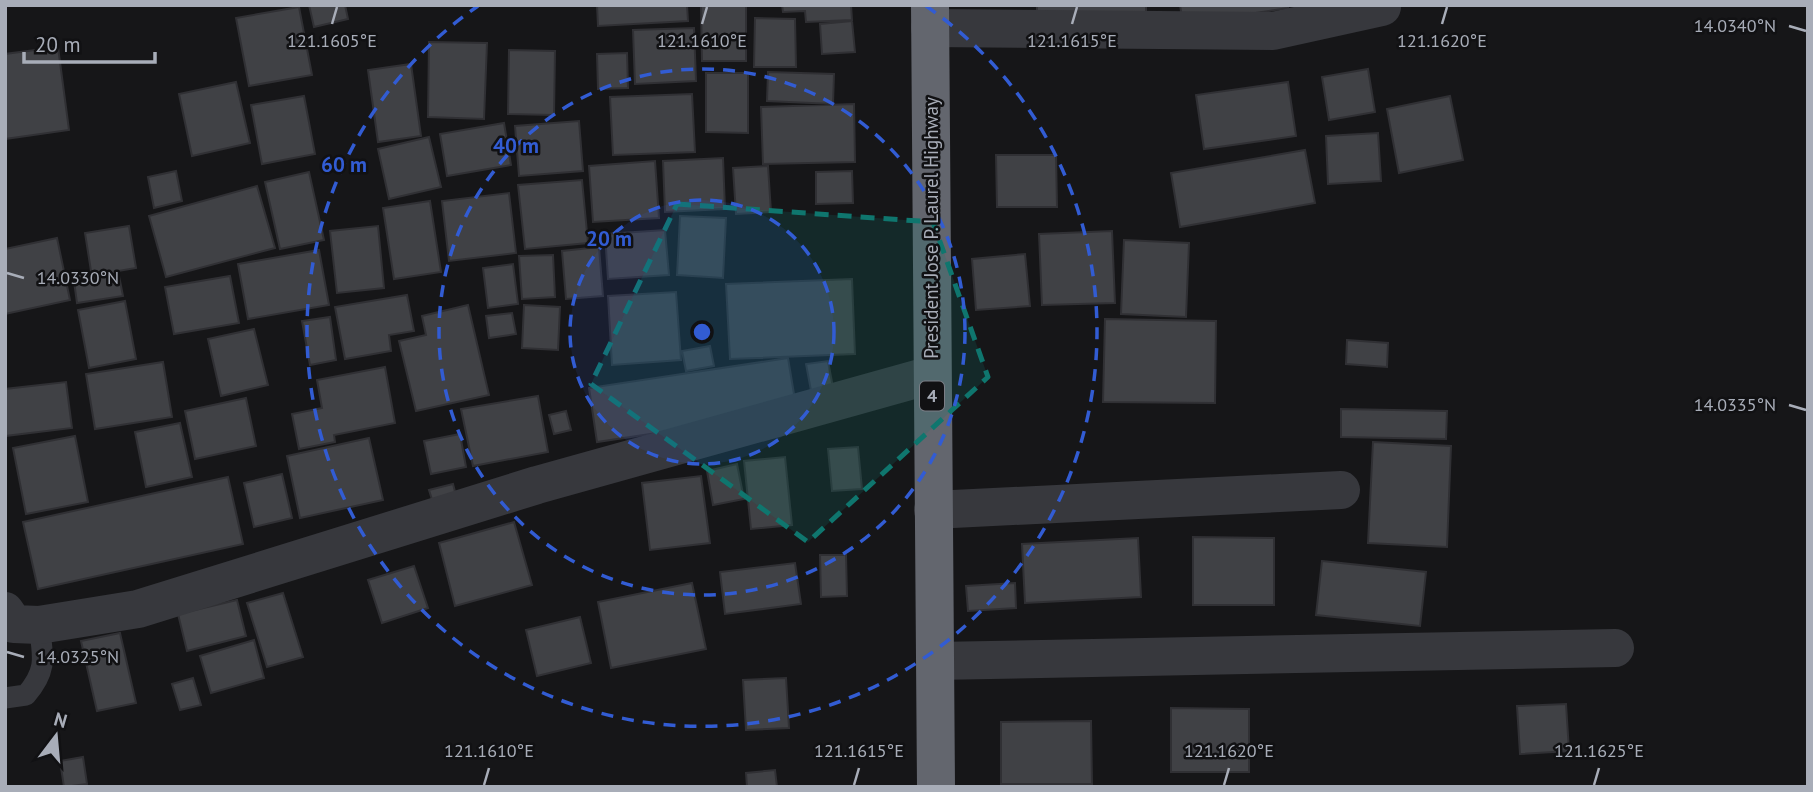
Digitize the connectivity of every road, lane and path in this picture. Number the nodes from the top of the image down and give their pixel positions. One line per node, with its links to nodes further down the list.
1 (1382, 7): 2 (street)
2 (930, 17): 3 (highway, President Jose P. Laurel Highway / 4)
3 (932, 375): 5 (highway, President Jose P. Laurel Highway / 4); 6 (street)
4 (1341, 490): 5 (street)
5 (933, 510): 8 (highway, President Jose P. Laurel Highway / 4)
6 (22, 618): 9 (lane)
7 (1615, 648): 8 (street)
8 (935, 661): 10 (highway, President Jose P. Laurel Highway / 4)
9 (5, 698)
10 (936, 787)

